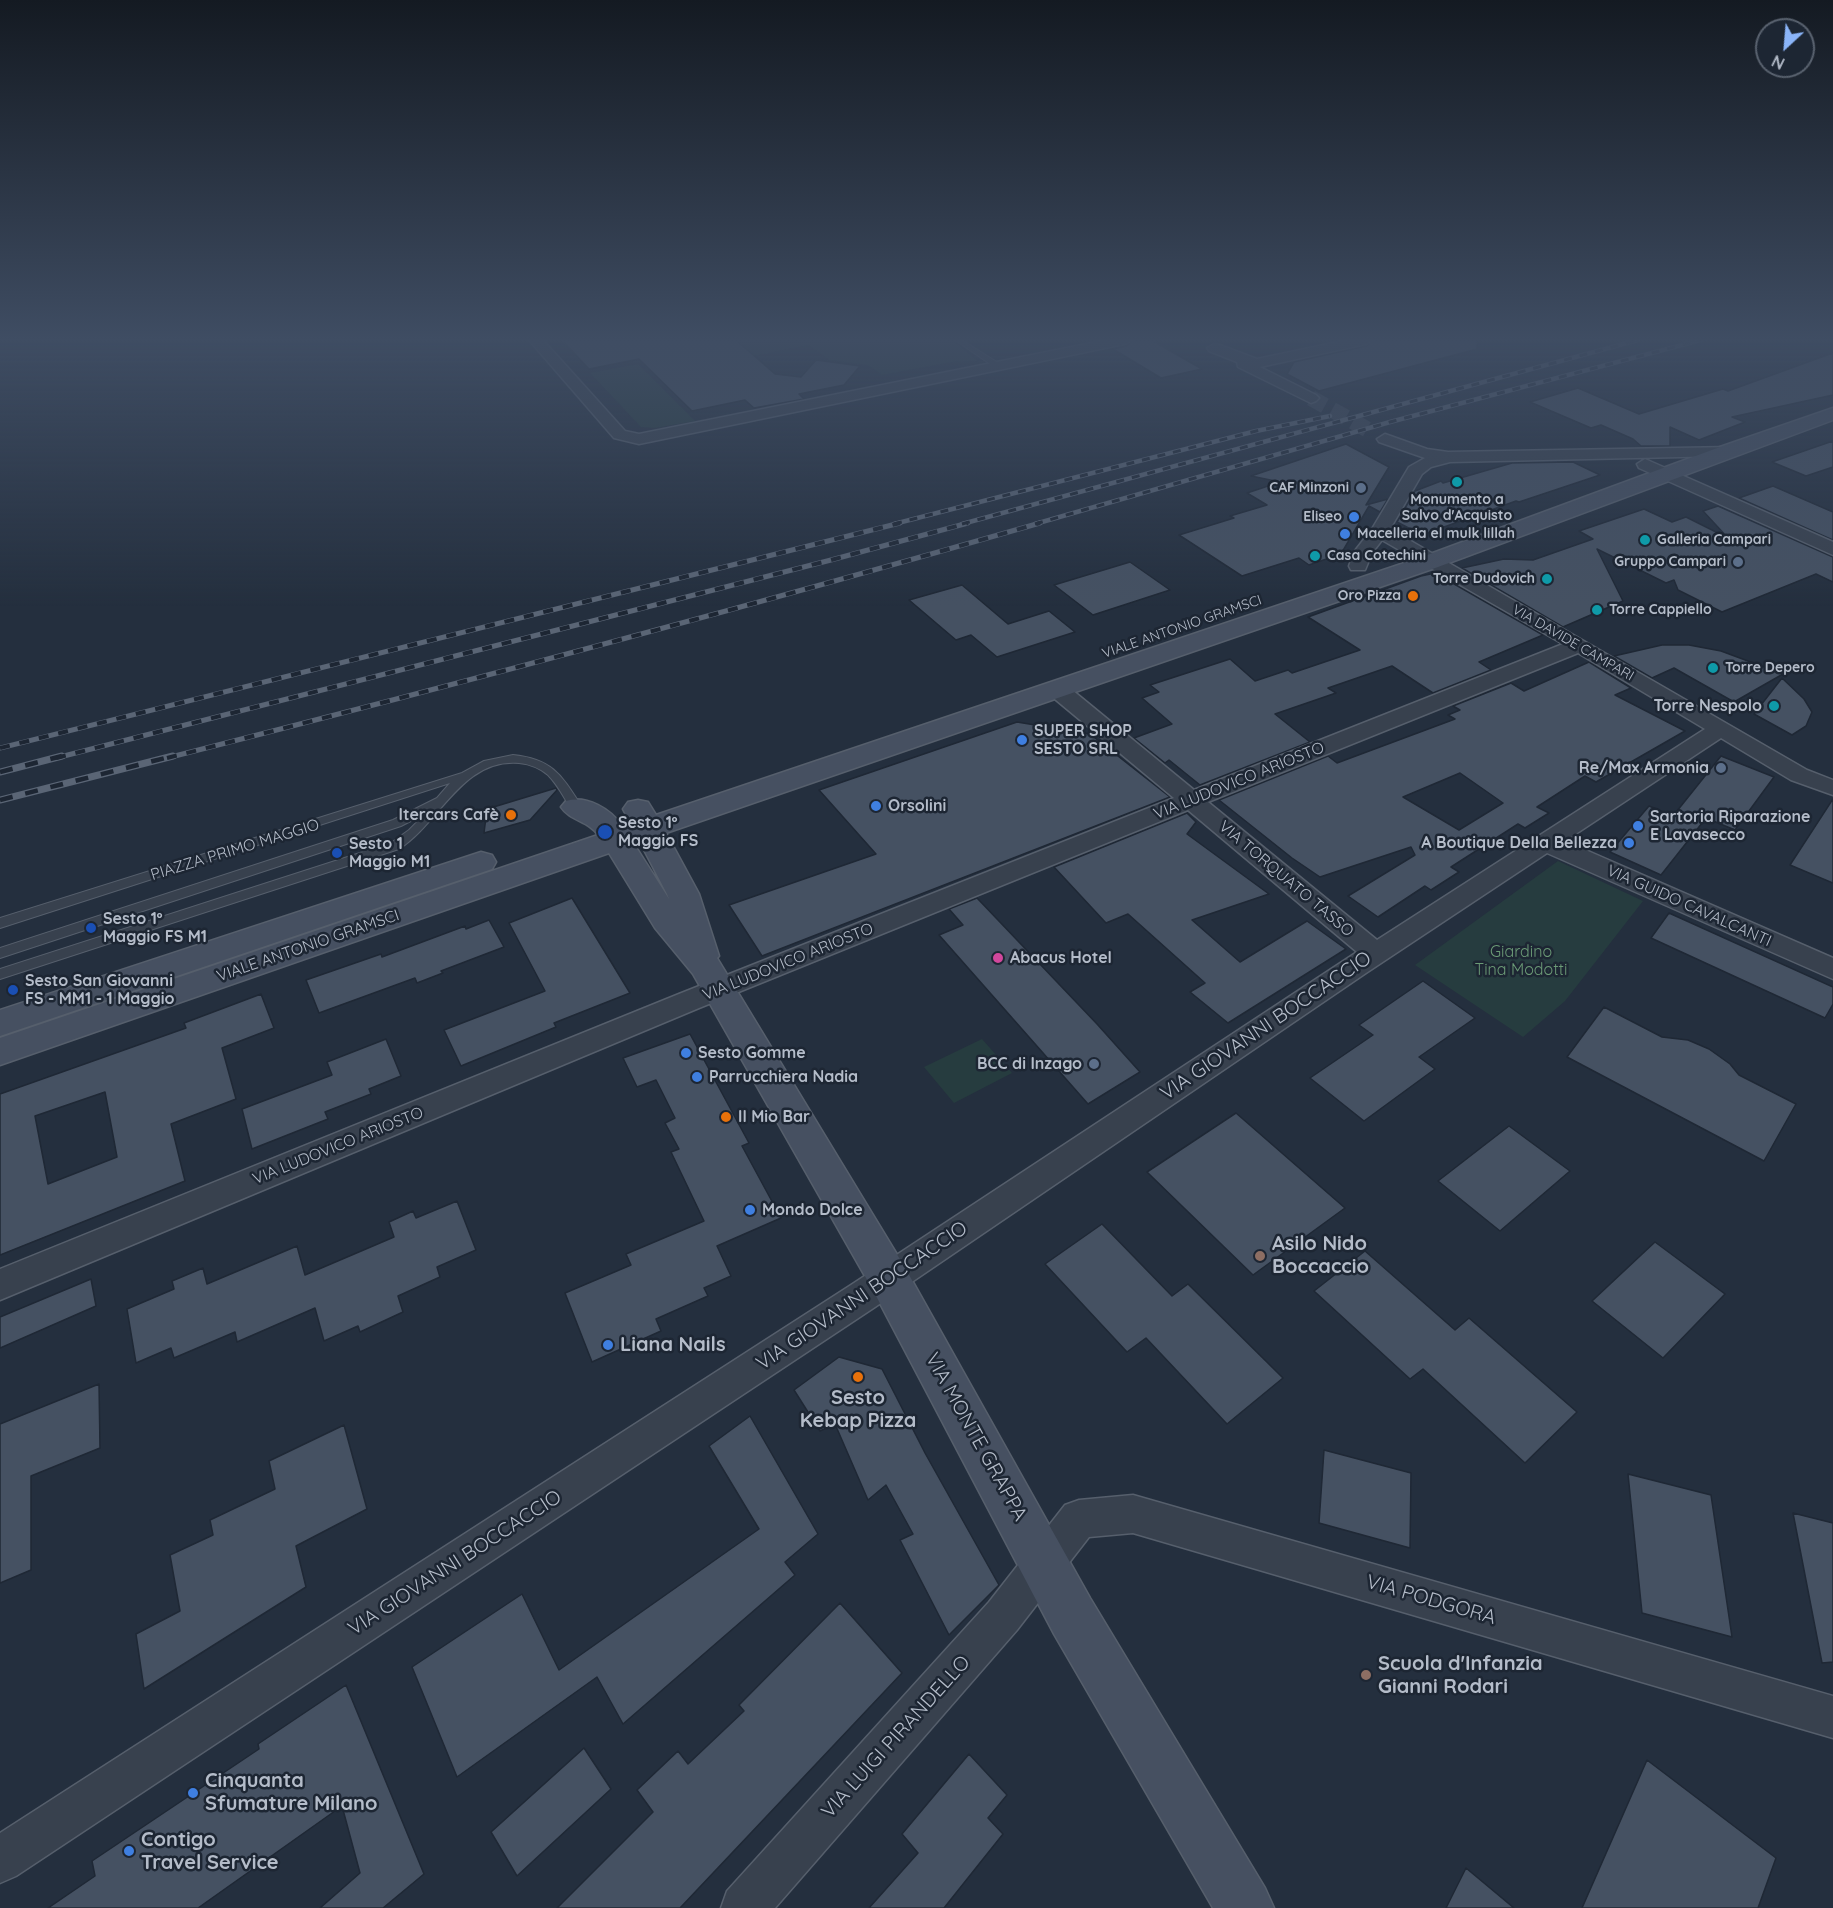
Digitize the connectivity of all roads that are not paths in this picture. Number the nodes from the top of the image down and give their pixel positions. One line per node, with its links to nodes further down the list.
1 (615, 429): 2 (street)
2 (694, 429)
3 (1790, 429): 4 (main road, VIALE ANTONIO GRAMSCI)
4 (1727, 451): 5 (street); 7 (main road, VIALE ANTONIO GRAMSCI)
5 (1612, 454): 6 (street); 7 (street)
6 (1450, 457): 8 (street); 8 (street)
7 (1660, 470): 10 (main road, VIALE ANTONIO GRAMSCI); 11 (street); 12 (main road, VIALE ANTONIO GRAMSCI)
8 (1415, 471): 9 (street)
9 (1380, 531): 10 (street, VIA DAVIDE CAMPARI); 13 (street)
10 (1408, 549): 12 (street, VIA DAVIDE CAMPARI); 13 (main road, VIALE ANTONIO GRAMSCI)
11 (1833, 549)
12 (1430, 562): 14 (street, VIA DAVIDE CAMPARI); 15 (main road, VIALE ANTONIO GRAMSCI)
13 (1358, 566): 22 (main road, VIALE ANTONIO GRAMSCI)
14 (1579, 645): 16 (street, VIA DAVIDE CAMPARI); 20 (street, VIA LUDOVICO ARIOSTO)
15 (1058, 690): 20 (street, VIA TORQUATO TASSO); 22 (main road, VIALE ANTONIO GRAMSCI)
16 (1721, 728): 18 (street, VIA DAVIDE CAMPARI); 25 (street, VIA GIOVANNI BOCCACCIO)
17 (469, 774): 19 (lane, PIAZZA PRIMO MAGGIO); 21 (lane, PIAZZA PRIMO MAGGIO); 26 (lane, PIAZZA PRIMO MAGGIO)
18 (1833, 788)
19 (448, 795): 27 (lane, PIAZZA PRIMO MAGGIO); 30 (lane, PIAZZA PRIMO MAGGIO)
20 (1191, 799): 28 (street, VIA TORQUATO TASSO); 31 (street, VIA LUDOVICO ARIOSTO)
21 (576, 807): 23 (main road); 24 (main road)
22 (644, 818): 23 (main road, VIALE ANTONIO GRAMSCI); 31 (main road)
23 (610, 830): 24 (main road, VIALE ANTONIO GRAMSCI); 31 (main road); 33 (main road, VIALE ANTONIO GRAMSCI)
24 (559, 836): 32 (main road, VIALE ANTONIO GRAMSCI)
25 (1545, 842): 28 (street, VIA GIOVANNI BOCCACCIO); 29 (street, VIA GUIDO CAVALCANTI)
26 (0, 923)
27 (0, 952)
28 (1375, 953): 34 (street, VIA GIOVANNI BOCCACCIO)
29 (1833, 969)
30 (0, 974)
31 (712, 978): 34 (main road, VIA MONTE GRAPPA); 35 (street, VIA LUDOVICO ARIOSTO)
32 (0, 1023)
33 (0, 1052)
34 (889, 1279): 36 (main road, VIA MONTE GRAPPA); 38 (street, VIA GIOVANNI BOCCACCIO)
35 (0, 1285)
36 (1044, 1562): 37 (street, VIA PODGORA); 39 (street, VIA LUIGI PIRANDELLO); 40 (main road, VIA MONTE GRAPPA)
37 (1833, 1717)
38 (0, 1860)
39 (744, 1908)
40 (1245, 1908)

